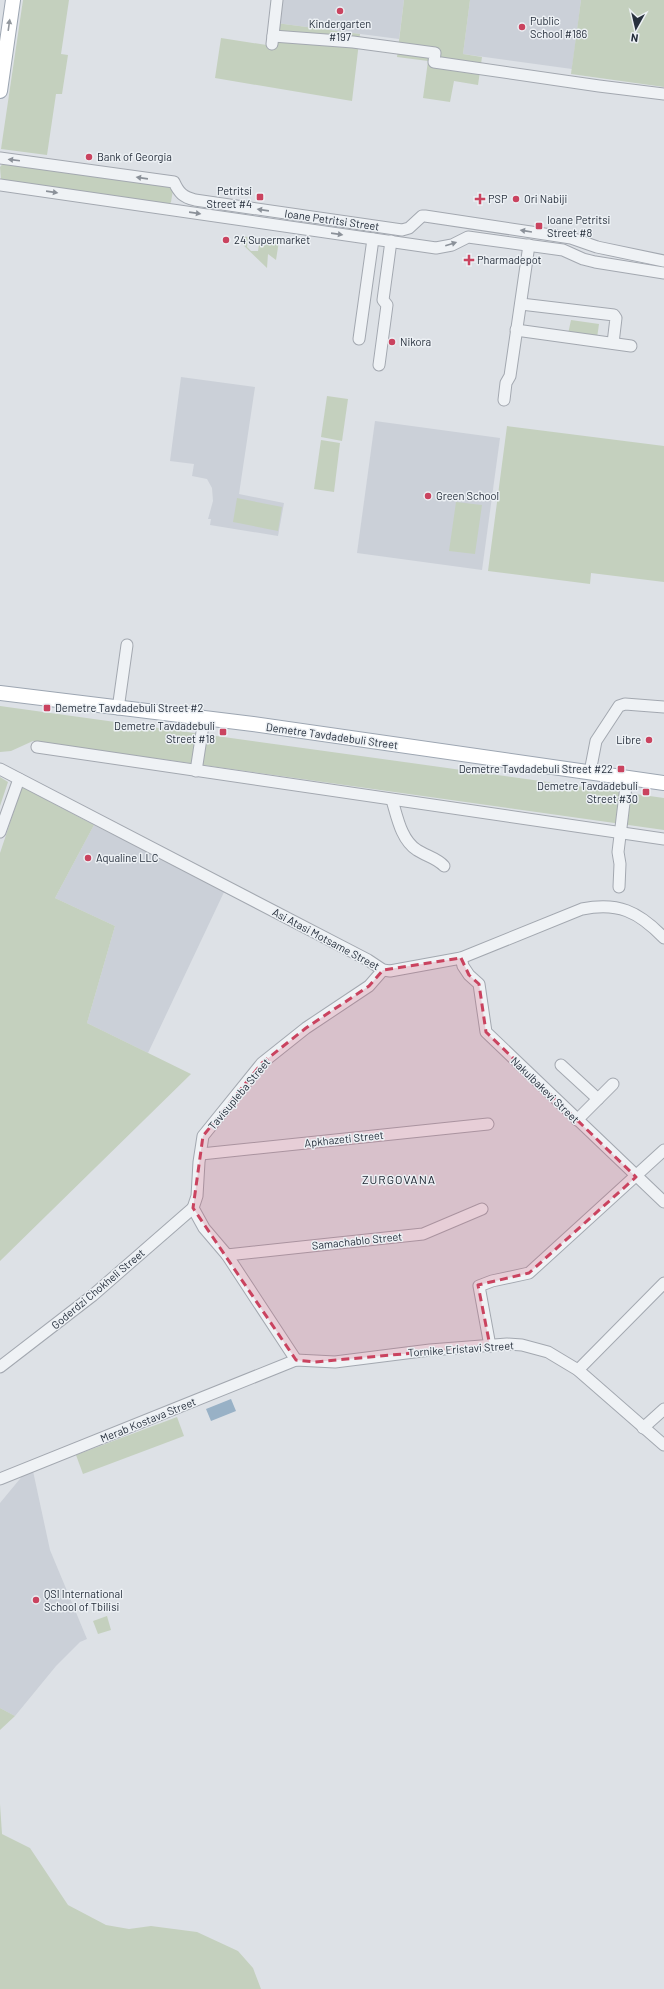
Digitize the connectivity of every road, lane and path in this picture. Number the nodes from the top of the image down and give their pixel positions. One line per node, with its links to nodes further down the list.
1 (13, 0): 3 (main road, one-way to 1)
2 (277, 0): 4 (street)
3 (0, 91)
4 (664, 94)
5 (0, 158): 7 (street, Ioane Petritsi Street, one-way to 5)
6 (0, 185): 8 (street, Ioane Petritsi Street, one-way to 8)
7 (178, 191): 8 (street); 9 (street, Ioane Petritsi Street, one-way to 7)
8 (169, 209): 12 (street, Ioane Petritsi Street, one-way to 12)
9 (323, 218): 11 (street, Ioane Petritsi Street); 12 (street)
10 (416, 220): 11 (street); 15 (street, one-way to 10); 16 (street)
11 (402, 230): 14 (street)
12 (321, 231): 13 (street, Ioane Petritsi Street, one-way to 13)
13 (373, 239): 14 (street, Ioane Petritsi Street); 29 (street)
14 (396, 242): 16 (street, Ioane Petritsi Street); 32 (street)
15 (584, 243): 18 (street); 21 (street)
16 (413, 244): 17 (street, Ioane Petritsi Street, one-way to 17)
17 (529, 245): 21 (street, Ioane Petritsi Street); 27 (street)
18 (597, 247): 19 (street); 23 (street)
19 (631, 253): 20 (street); 24 (street)
20 (645, 258): 22 (street); 25 (street)
21 (583, 260): 23 (street, Ioane Petritsi Street)
22 (664, 261)
23 (594, 262): 24 (street, Ioane Petritsi Street)
24 (628, 268): 25 (street, Ioane Petritsi Street)
25 (643, 270): 26 (street, Ioane Petritsi Street)
26 (664, 273)
27 (521, 304): 28 (street); 30 (street)
28 (516, 330): 30 (street); 33 (street)
29 (359, 339)
30 (612, 343): 31 (street)
31 (632, 346)
32 (380, 365)
33 (504, 400)
34 (127, 645): 37 (street)
35 (0, 693): 37 (main road, Demetre Tavdadebuli Street)
36 (664, 707): 42 (street)
37 (118, 709): 38 (main road, Demetre Tavdadebuli Street)
38 (204, 719): 41 (street); 42 (main road, Demetre Tavdadebuli Street)
39 (37, 747): 41 (street)
40 (0, 769): 44 (street, Asi Atasi Motsame Street)
41 (196, 770): 46 (street)
42 (590, 772): 43 (main road, Demetre Tavdadebuli Street)
43 (628, 778): 45 (main road, Demetre Tavdadebuli Street); 48 (street)
44 (19, 779): 47 (street); 54 (street, Asi Atasi Motsame Street)
45 (664, 783)
46 (392, 800): 48 (street); 50 (street)
47 (0, 832)
48 (620, 833): 49 (street); 51 (street)
49 (664, 839)
50 (444, 866)
51 (619, 887)
52 (664, 938): 53 (street, Asi Atasi Motsame Street)
53 (461, 958): 54 (street, Asi Atasi Motsame Street); 58 (street, Nakulbakevi Street)
54 (383, 970): 61 (street, Tavisupleba Street)
55 (561, 1065): 57 (street)
56 (613, 1084): 57 (street)
57 (598, 1099): 58 (street)
58 (577, 1120): 62 (street, Nakulbakevi Street)
59 (488, 1124): 61 (street, Apkhazeti Street)
60 (664, 1150): 62 (street)
61 (201, 1154): 64 (street, Tavisupleba Street)
62 (636, 1176): 63 (street, Nakulbakevi Street); 68 (street)
63 (664, 1202)
64 (193, 1208): 66 (street); 70 (street, Goderdzi Chokheli Street)
65 (482, 1209): 66 (street, Samachablo Street)
66 (227, 1255): 69 (street)
67 (664, 1283): 71 (street)
68 (490, 1346): 69 (street, Tornike Eristavi Street); 71 (street, Tornike Eristavi Street)
69 (296, 1360): 75 (street, Merab Kostava Street)
70 (0, 1367)
71 (578, 1370): 73 (street, Tornike Eristavi Street)
72 (664, 1409): 73 (street)
73 (643, 1428): 74 (street, Tornike Eristavi Street)
74 (664, 1445)
75 (0, 1479)

